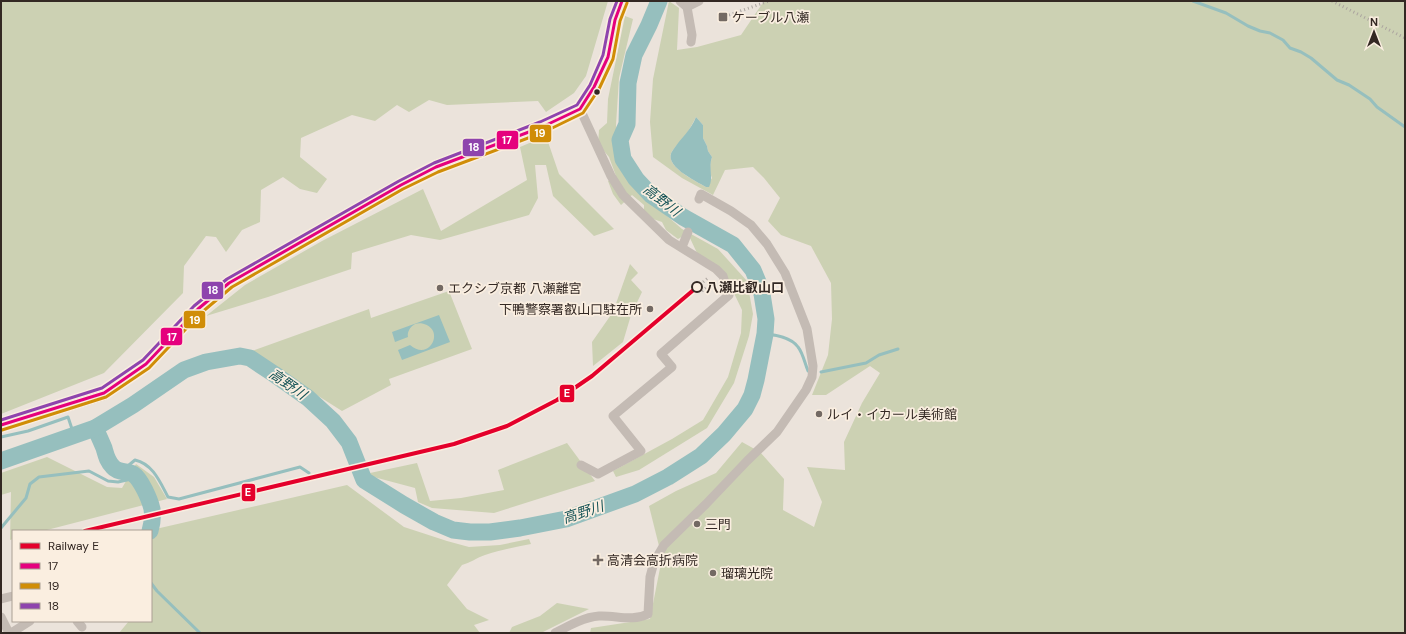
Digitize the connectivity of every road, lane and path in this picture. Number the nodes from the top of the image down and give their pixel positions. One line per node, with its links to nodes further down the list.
1 (622, 1): 5 (highway)
2 (699, 1): 3 (street)
3 (684, 4): 4 (street)
4 (691, 42)
5 (580, 109): 8 (street); 9 (highway)
6 (699, 199): 16 (street)
7 (688, 232): 8 (street)
8 (682, 247): 10 (street)
9 (1, 425)
10 (581, 465)
11 (12, 596): 12 (street)
12 (1, 599)
13 (1, 618): 15 (street)
14 (28, 622): 15 (street)
15 (10, 633)
16 (555, 633)

